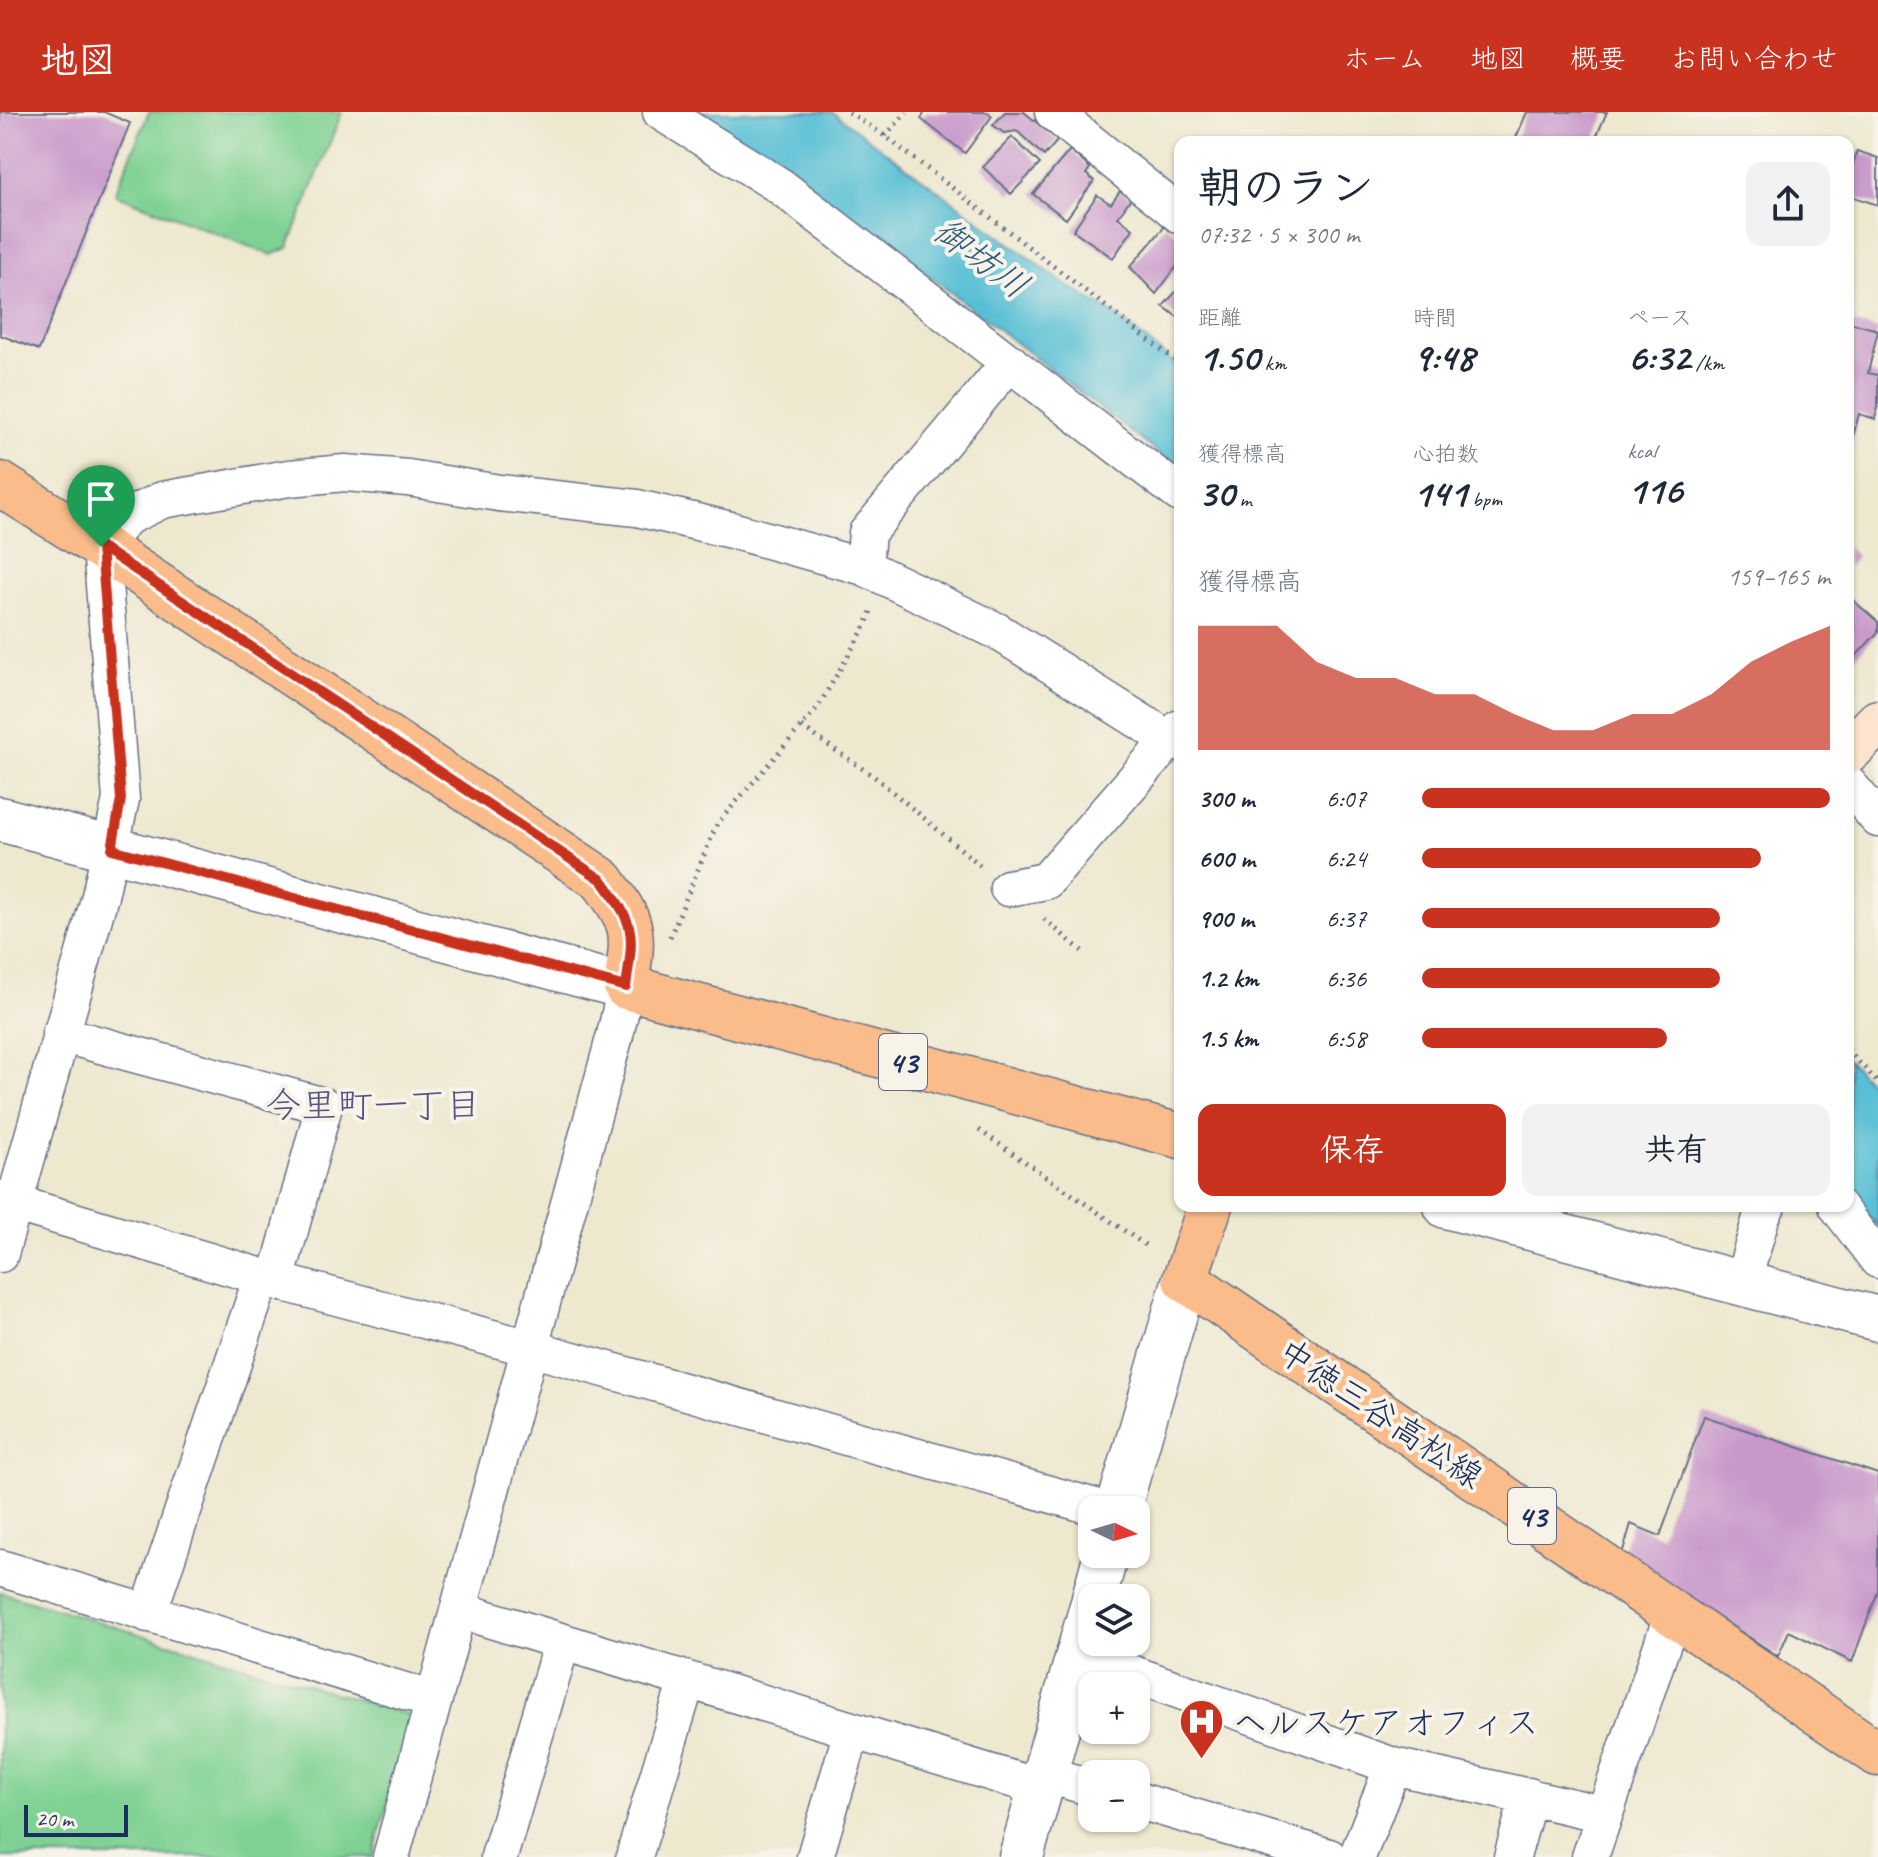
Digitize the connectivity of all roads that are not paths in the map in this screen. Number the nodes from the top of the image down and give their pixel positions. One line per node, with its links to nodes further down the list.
1 (661, 112): 4 (street)
2 (1053, 112): 3 (street)
3 (1174, 210)
4 (1010, 362): 6 (street); 8 (street)
5 (0, 484): 7 (main road)
6 (1174, 489)
7 (101, 547): 8 (street); 16 (street); 18 (main road)
8 (874, 572): 10 (street)
9 (1878, 722): 12 (main road)
10 (1174, 735)
11 (1174, 740): 17 (street)
12 (1854, 746)
13 (1854, 791): 15 (street)
14 (0, 819): 16 (street)
15 (1878, 819)
16 (112, 849): 18 (street); 19 (street)
17 (1008, 888)
18 (626, 987): 20 (main road, 43); 32 (street)
19 (60, 1034): 21 (street); 28 (street)
20 (1174, 1134)
21 (7, 1201): 26 (street); 28 (street)
22 (1208, 1212): 29 (main road)
23 (1469, 1212): 30 (street)
24 (1764, 1212): 30 (street)
25 (1842, 1212): 27 (street)
26 (0, 1254)
27 (1878, 1260)
28 (269, 1279): 32 (street); 38 (street)
29 (1185, 1279): 33 (street); 37 (main road, 中徳三谷高松線 / 43)
30 (1742, 1284): 31 (street)
31 (1878, 1319)
32 (530, 1348): 34 (street); 36 (street)
33 (1122, 1496)
34 (1078, 1502)
35 (0, 1568): 38 (street)
36 (459, 1610): 39 (street); 43 (street)
37 (1673, 1613): 45 (main road, 中徳三谷高松線 / 43); 51 (street)
38 (148, 1614): 43 (street)
39 (562, 1642): 42 (street); 53 (street)
40 (1079, 1656): 47 (street)
41 (1082, 1656): 46 (street)
42 (687, 1680): 44 (street); 54 (street)
43 (434, 1700): 52 (street)
44 (852, 1731): 47 (street); 55 (street)
45 (1878, 1754)
46 (1393, 1766): 49 (street); 58 (street)
47 (1043, 1781): 48 (street); 56 (street)
48 (1078, 1786)
49 (1529, 1796): 51 (street); 59 (street)
50 (1150, 1804): 57 (street)
51 (1603, 1814): 60 (street)
52 (391, 1857)
53 (499, 1857)
54 (634, 1857)
55 (815, 1857)
56 (1021, 1857)
57 (1329, 1857)
58 (1357, 1857)
59 (1512, 1857)
60 (1590, 1857)

